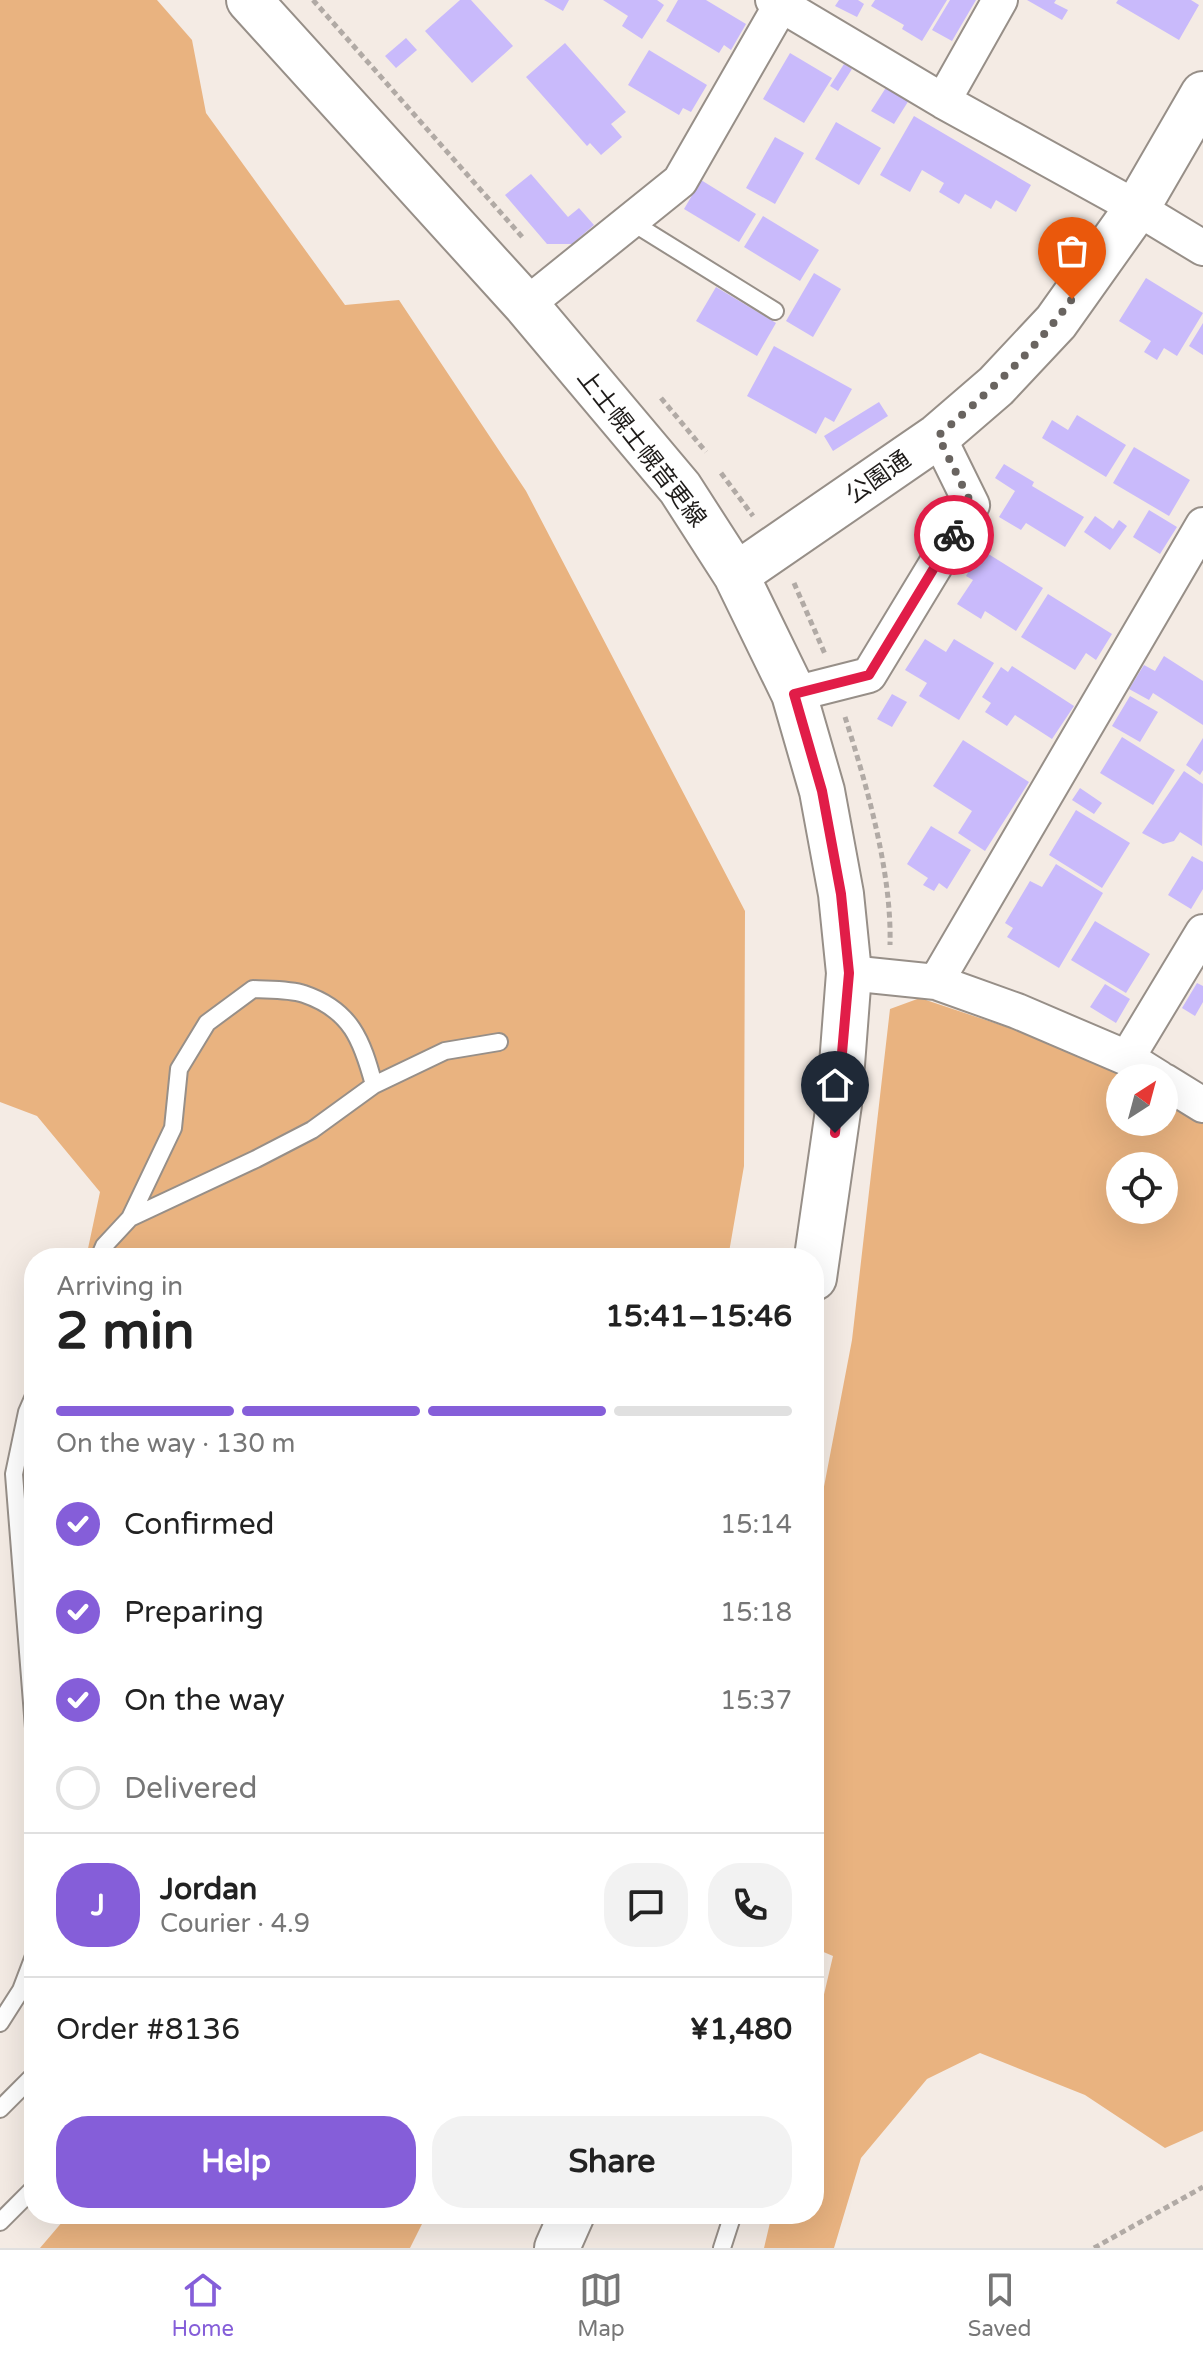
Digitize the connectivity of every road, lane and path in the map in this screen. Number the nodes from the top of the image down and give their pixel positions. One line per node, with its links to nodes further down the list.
1 (249, 0): 9 (main road, 上士幌士幌音更線)
2 (1000, 0): 5 (street)
3 (777, 2): 5 (street); 7 (street)
4 (1203, 94): 6 (main road, 公園通)
5 (943, 101): 6 (street)
6 (1137, 208): 8 (street); 11 (main road, 公園通)
7 (630, 221): 9 (street); 10 (lane)
8 (1203, 248)
9 (526, 305): 13 (main road, 上士幌士幌音更線)
10 (775, 311)
11 (938, 436): 13 (main road, 公園通); 14 (street)
12 (1203, 525): 17 (street)
13 (736, 575): 14 (main road, 上士幌士幌音更線)
14 (794, 694): 16 (main road, 上士幌士幌音更線)
15 (1203, 932): 19 (street)
16 (849, 973): 17 (street); 26 (main road, 上士幌士幌音更線)
17 (936, 982): 19 (street)
18 (499, 1042): 21 (lane)
19 (1127, 1058): 20 (street)
20 (1137, 1064)
21 (374, 1085): 24 (lane); 24 (lane)
22 (1178, 1089): 23 (street)
23 (1203, 1105)
24 (130, 1218): 25 (lane)
25 (103, 1248)
26 (818, 1248)
27 (24, 1426): 28 (lane)
28 (24, 1601)
29 (24, 1982): 30 (lane)
30 (0, 2023)
31 (24, 2085): 32 (lane)
32 (0, 2109)
33 (1203, 2187): 40 (path)
34 (24, 2198): 35 (lane)
35 (0, 2222)
36 (568, 2224): 38 (main road)
37 (730, 2224): 39 (lane)
38 (557, 2248)
39 (722, 2248)
40 (1094, 2248)

